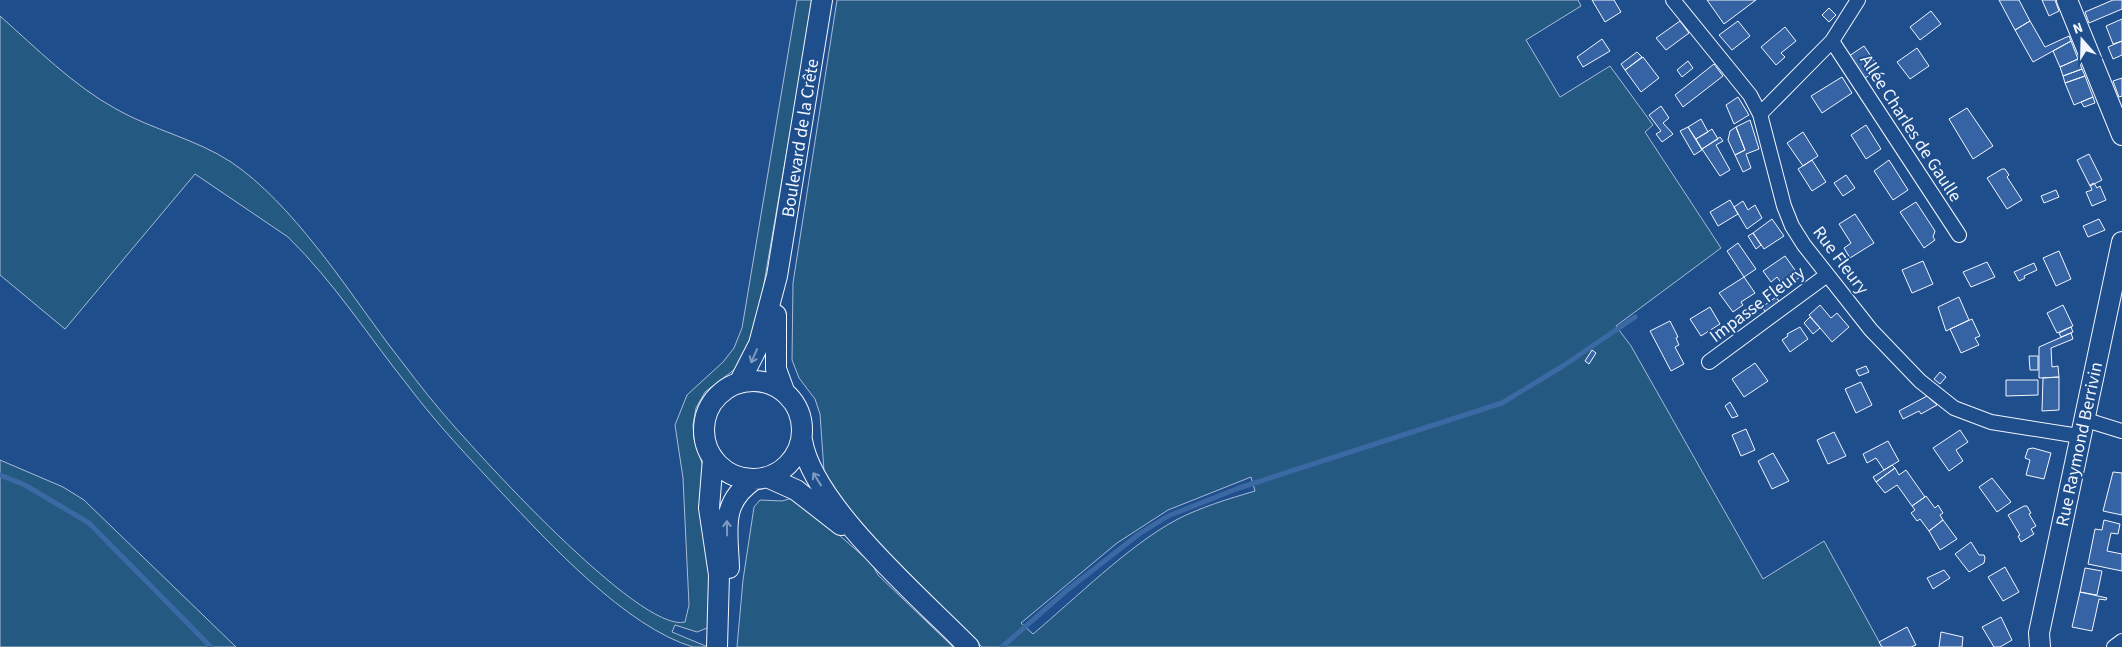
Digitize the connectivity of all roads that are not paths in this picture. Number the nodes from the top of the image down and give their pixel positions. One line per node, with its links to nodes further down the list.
1 (822, 0): 11 (main road, Boulevard de la Crête)
2 (1674, 0): 6 (street, Rue Fleury)
3 (1858, 0): 5 (street)
4 (2067, 0): 7 (main road)
5 (1832, 41): 6 (street); 8 (street, Allée Charles de Gaulle)
6 (1760, 114): 10 (street, Rue Fleury)
7 (2122, 135)
8 (1959, 235)
9 (2122, 242): 15 (main road, Rue Raymond Berrivin)
10 (1827, 275): 12 (street, Impasse Fleury); 15 (street, Rue Fleury)
11 (777, 276): 13 (main road, Boulevard de la Crête, one-way to 13); 14 (main road, Boulevard de la Crête)
12 (1709, 362)
13 (739, 383): 14 (main road); 18 (main road)
14 (784, 391): 17 (main road)
15 (2081, 427): 16 (street, Rue Fleury); 25 (main road, Rue Raymond Berrivin)
16 (2122, 431)
17 (802, 440): 19 (main road); 20 (main road, one-way to 17)
18 (713, 458): 19 (main road); 22 (main road)
19 (761, 478): 20 (main road); 23 (main road, one-way to 19)
20 (868, 546): 24 (main road)
21 (2122, 640): 26 (street)
22 (717, 647)
23 (725, 647)
24 (969, 647)
25 (2040, 647)
26 (2114, 647)

